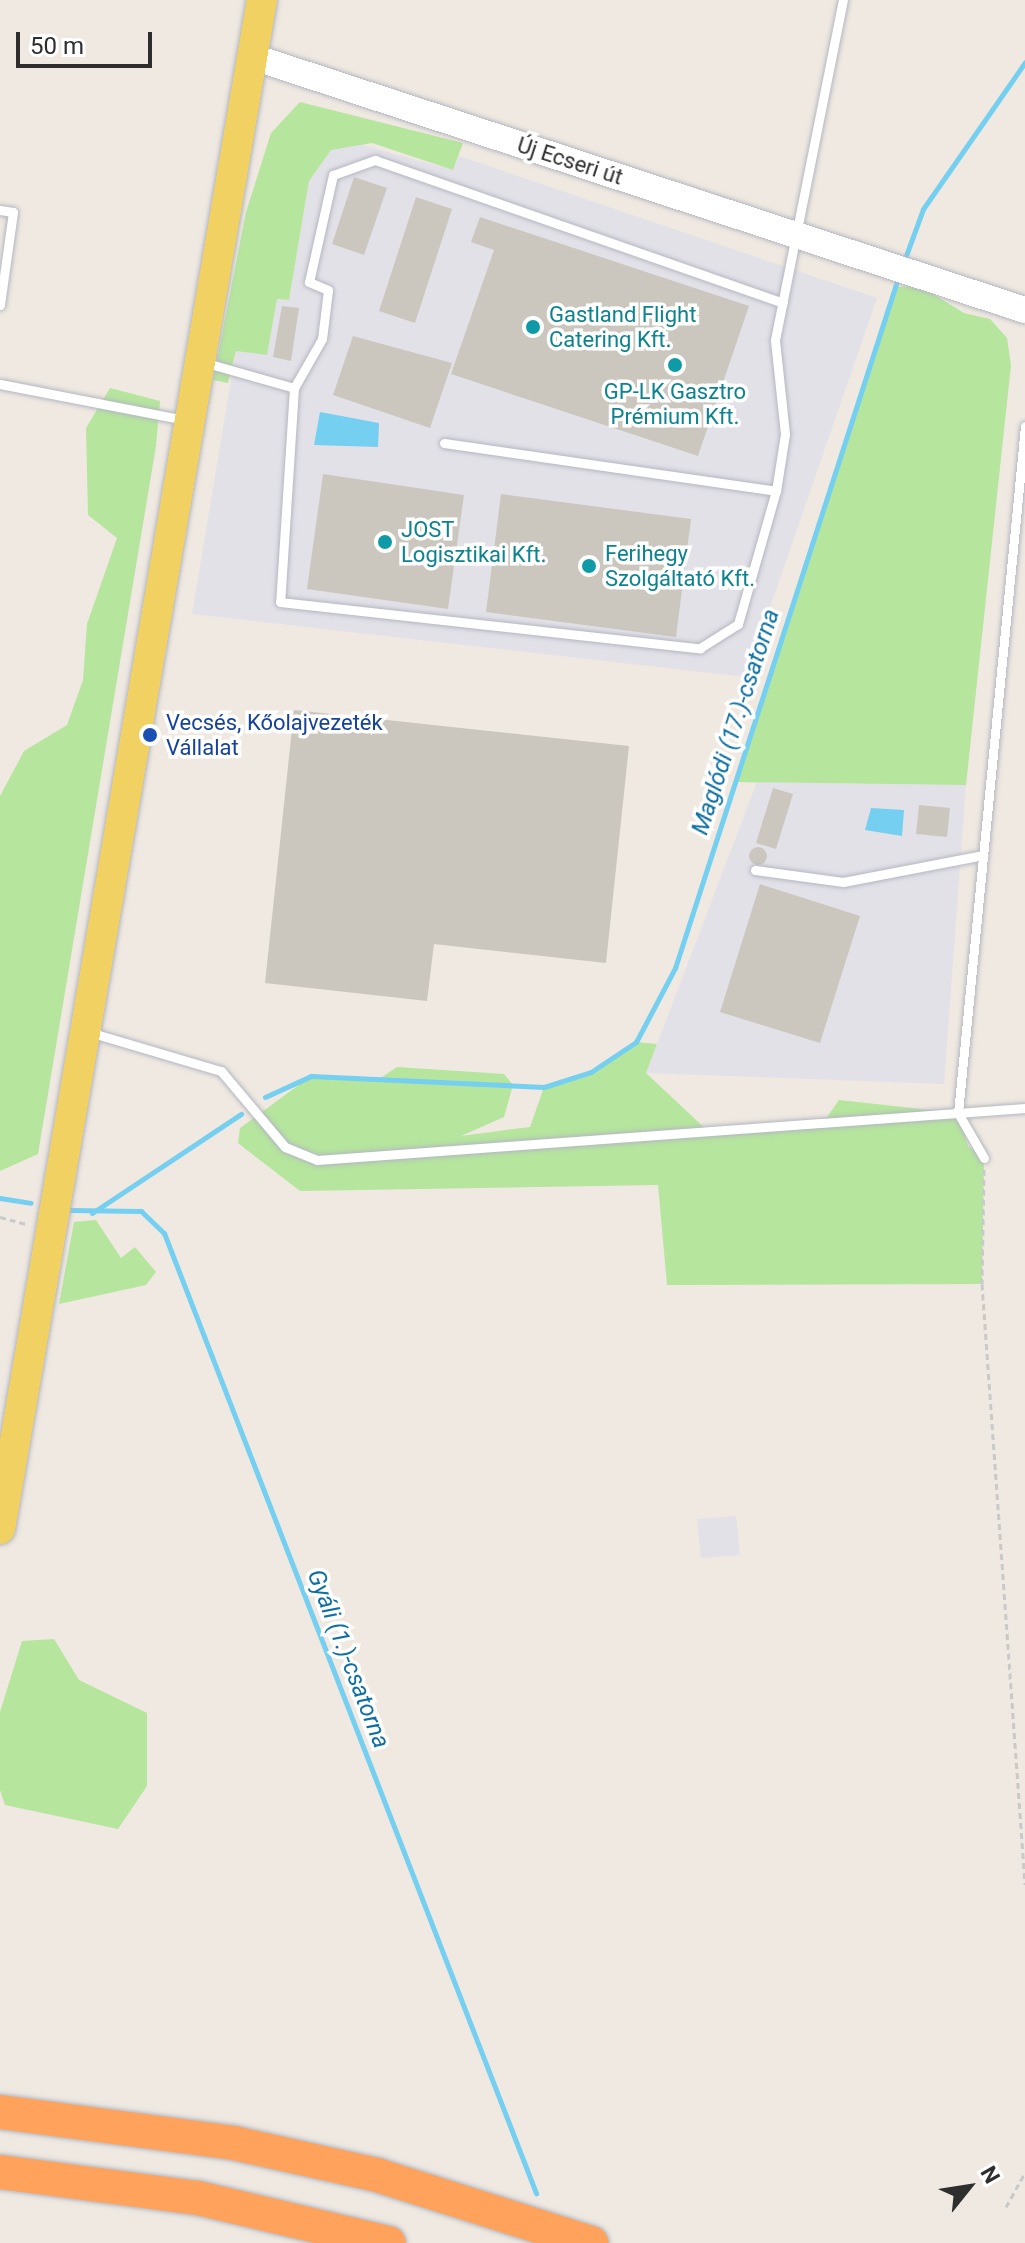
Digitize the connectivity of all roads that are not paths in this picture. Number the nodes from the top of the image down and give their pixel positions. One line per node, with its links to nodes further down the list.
1 (262, 0): 3 (main road)
2 (843, 0): 5 (lane)
3 (253, 57): 5 (main road, Új Ecseri út); 9 (main road)
4 (0, 210): 7 (lane)
5 (799, 236): 6 (lane); 8 (main road, Új Ecseri út)
6 (783, 303): 11 (lane); 15 (lane)
7 (0, 305)
8 (1025, 310)
9 (196, 360): 11 (lane); 12 (main road)
10 (0, 384): 12 (lane)
11 (294, 388): 15 (lane)
12 (185, 420): 18 (main road)
13 (1025, 426): 16 (lane)
14 (444, 443): 15 (lane)
15 (776, 491)
16 (983, 855): 17 (lane); 20 (lane)
17 (755, 870)
18 (81, 1030): 20 (lane); 22 (main road)
19 (1025, 1108): 20 (lane)
20 (958, 1113): 21 (lane)
21 (984, 1158)
22 (0, 1529)
23 (0, 2112): 26 (highway)
24 (0, 2172): 25 (highway)
25 (389, 2243)
26 (591, 2243)

